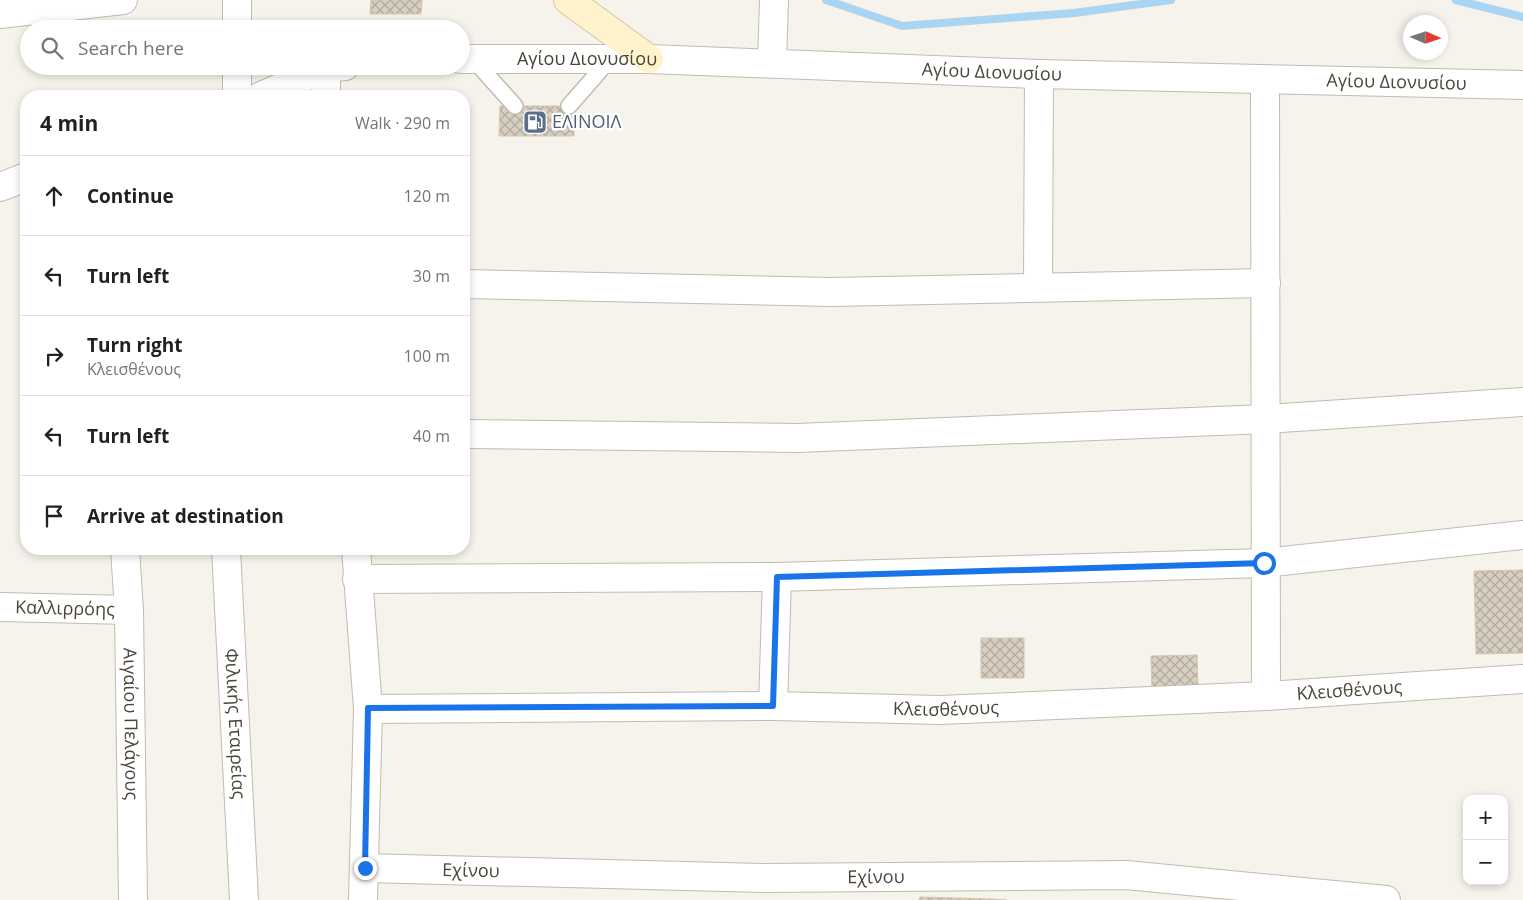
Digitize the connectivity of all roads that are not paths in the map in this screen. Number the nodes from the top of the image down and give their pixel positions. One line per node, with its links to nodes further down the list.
1 (123, 0): 5 (street)
2 (236, 0): 6 (street)
3 (568, 0): 9 (main road)
4 (773, 5): 11 (street)
5 (0, 14)
6 (236, 20)
7 (470, 59): 8 (street, Αγίου Διονυσίου)
8 (610, 59): 9 (street, Αγίου Διονυσίου); 22 (lane)
9 (649, 59): 11 (street, Αγίου Διονυσίου)
10 (470, 62): 21 (lane)
11 (772, 63): 12 (street, Αγίου Διονυσίου)
12 (1039, 74): 16 (street, Αγίου Διονυσίου); 27 (street)
13 (236, 75): 18 (street)
14 (315, 75): 19 (street)
15 (333, 75): 20 (street)
16 (1265, 80): 17 (street, Αγίου Διονυσίου); 25 (street)
17 (1523, 84)
18 (236, 90)
19 (277, 90)
20 (328, 90)
21 (515, 106)
22 (568, 106)
23 (20, 179): 24 (street)
24 (0, 186)
25 (1266, 283): 27 (street); 29 (street)
26 (470, 284): 27 (street)
27 (1038, 287)
28 (1523, 402): 29 (street)
29 (1266, 419): 30 (street); 35 (street)
30 (470, 434)
31 (1523, 534): 35 (street)
32 (125, 555): 39 (street, Αιγαίου Πελάγους)
33 (226, 555): 48 (street, Φιλικής Εταιρείας)
34 (356, 555): 37 (street)
35 (1264, 563): 36 (street); 41 (street)
36 (777, 577): 37 (street); 42 (street)
37 (357, 579): 43 (street)
38 (0, 607): 39 (street, Καλλιρρόης)
39 (129, 610): 47 (street, Αιγαίου Πελάγους)
40 (1523, 679): 41 (street, Κλεισθένους)
41 (1266, 696): 42 (street, Κλεισθένους)
42 (773, 706): 43 (street, Κλεισθένους)
43 (368, 708): 44 (street)
44 (365, 868): 45 (street, Εχίνου); 49 (street)
45 (763, 889): 46 (street, Εχίνου)
46 (1177, 889): 50 (street, Εχίνου)
47 (133, 900)
48 (244, 900)
49 (363, 900)
50 (1386, 900)

